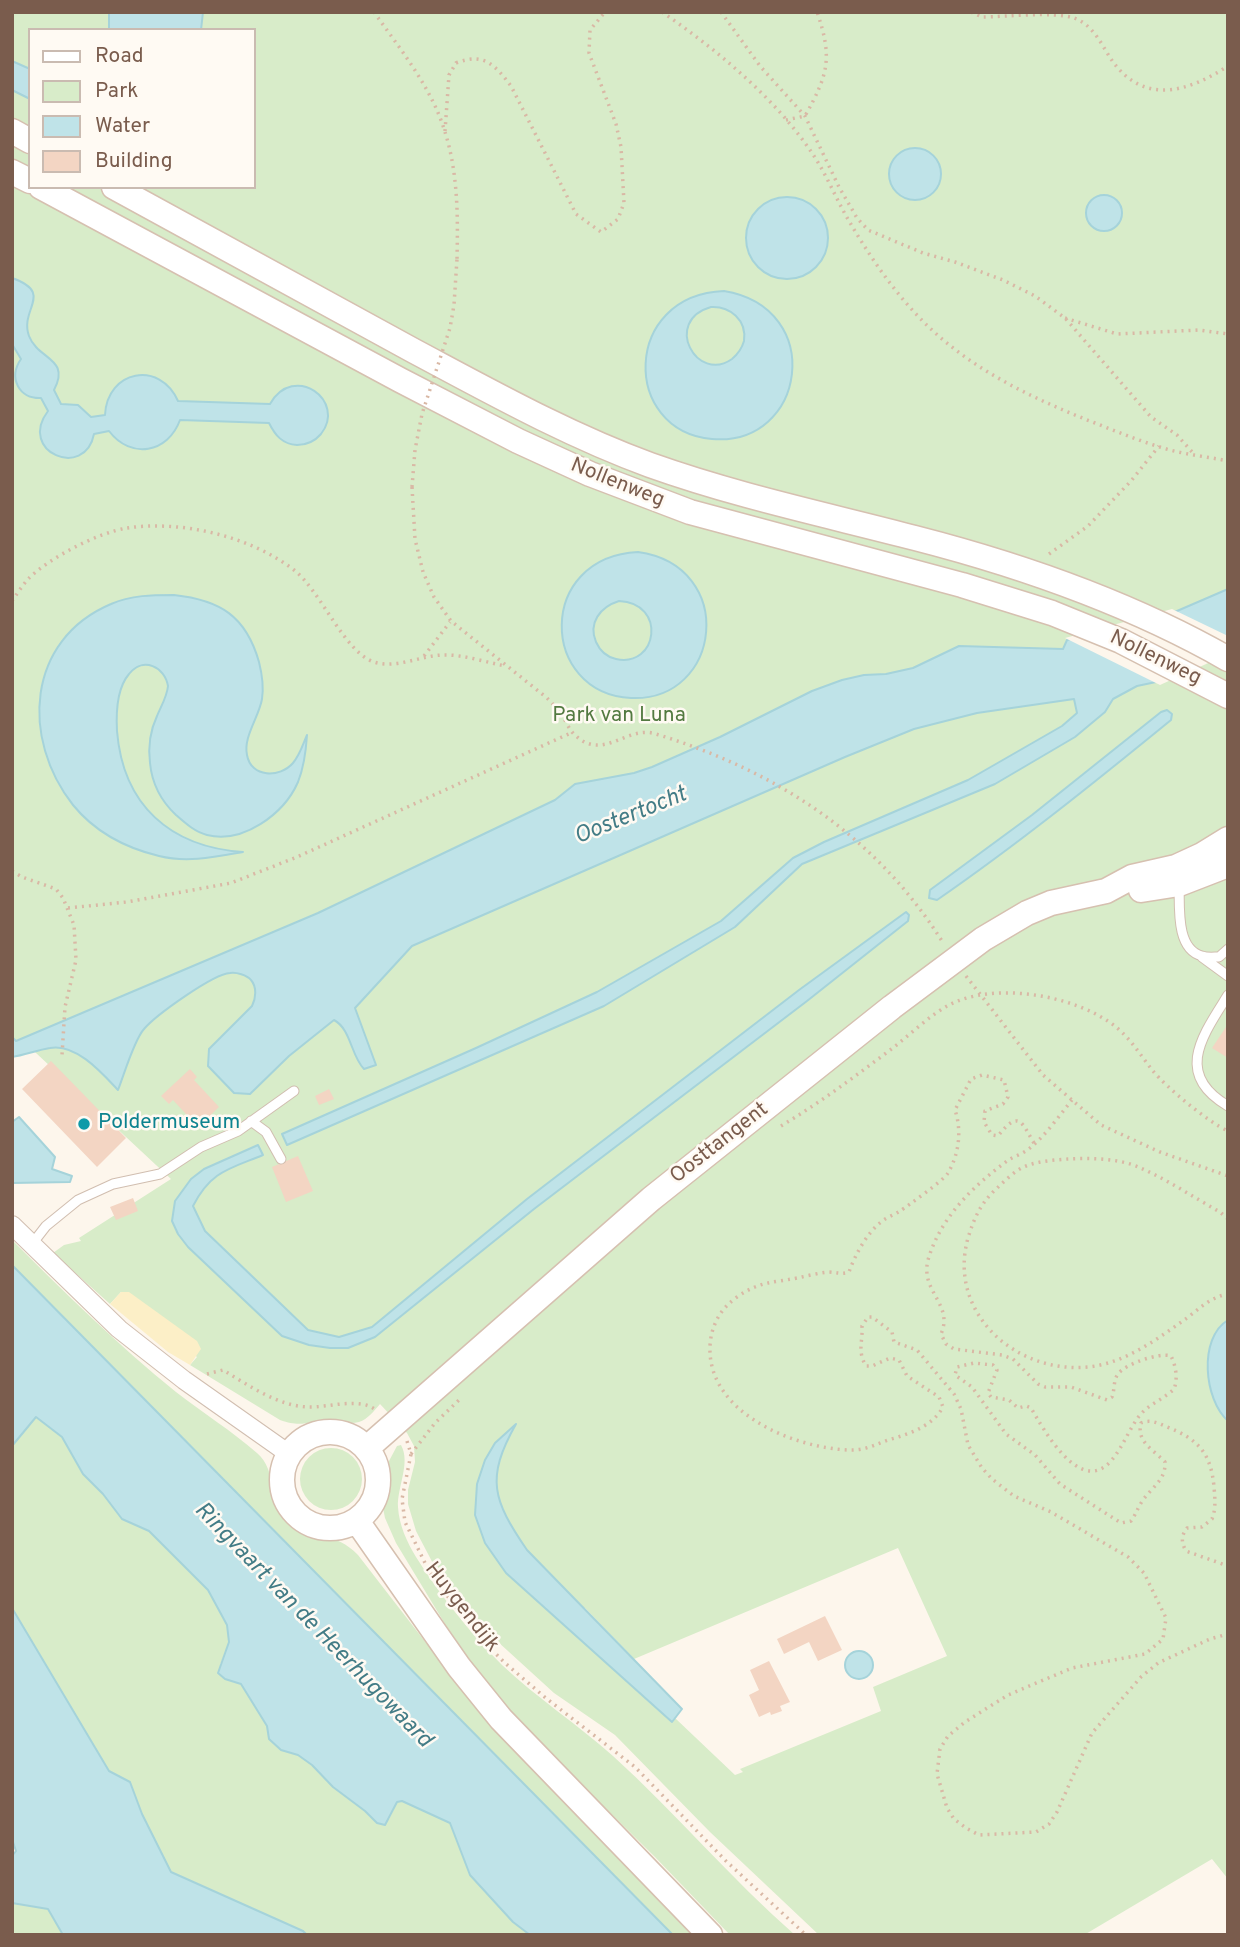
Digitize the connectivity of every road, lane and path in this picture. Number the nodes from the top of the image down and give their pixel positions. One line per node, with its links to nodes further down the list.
1 (374, 12): 11 (path)
2 (605, 12): 11 (path)
3 (662, 12): 9 (path)
4 (721, 12): 8 (path)
5 (817, 12): 8 (path)
6 (971, 12): 7 (path)
7 (1228, 66)
8 (805, 116): 9 (path); 17 (path)
9 (786, 120): 19 (path)
10 (12, 131): 12 (main road)
11 (445, 131): 24 (path, bridge)
12 (28, 140)
13 (12, 172): 14 (main road)
14 (28, 180)
15 (45, 189): 28 (main road, Nollenweg)
16 (118, 189): 22 (main road, Nollenweg)
17 (1065, 318): 18 (path); 20 (path)
18 (1228, 334)
19 (1159, 446): 20 (path); 22 (path)
20 (1195, 454): 21 (path)
21 (1228, 461)
22 (1027, 571): 26 (main road, Nollenweg)
23 (12, 601): 25 (path)
24 (451, 621): 25 (path); 27 (path)
25 (424, 656): 27 (path)
26 (1227, 658)
27 (508, 666): 29 (path)
28 (1228, 696)
29 (573, 732): 35 (path); 38 (path)
30 (1228, 839): 34 (main road, Oosttangent)
31 (1228, 865): 33 (main road, Oosttangent)
32 (12, 871): 35 (path)
33 (1179, 884): 34 (main road, Oosttangent); 37 (lane)
34 (1106, 891): 38 (main road, Oosttangent)
35 (68, 908): 42 (path)
36 (1228, 949): 37 (lane)
37 (1200, 956): 39 (lane)
38 (954, 961): 40 (path); 58 (main road, Oosttangent)
39 (1228, 976)
40 (980, 994): 44 (path); 47 (path, Oosttangent); 48 (path)
41 (1228, 995): 45 (lane)
42 (62, 1055)
43 (295, 1091): 46 (lane)
44 (1072, 1100): 49 (path); 51 (path)
45 (1228, 1106)
46 (251, 1121): 50 (lane); 54 (lane)
47 (774, 1130)
48 (1228, 1131)
49 (1034, 1143): 63 (path); 64 (path)
50 (281, 1159)
51 (1228, 1176)
52 (1228, 1219): 55 (path)
53 (12, 1225): 54 (street)
54 (32, 1244): 56 (street)
55 (1228, 1294)
56 (184, 1380): 58 (path); 60 (street)
57 (461, 1398): 61 (path)
58 (391, 1426): 59 (main road, Oosttangent); 61 (path)
59 (367, 1448): 60 (main road); 62 (main road)
60 (289, 1454): 62 (main road)
61 (411, 1454): 66 (path, Huygendijk)
62 (357, 1521): 65 (main road, Huygendijk)
63 (1228, 1566)
64 (1228, 1634)
65 (710, 1935)
66 (806, 1935)

